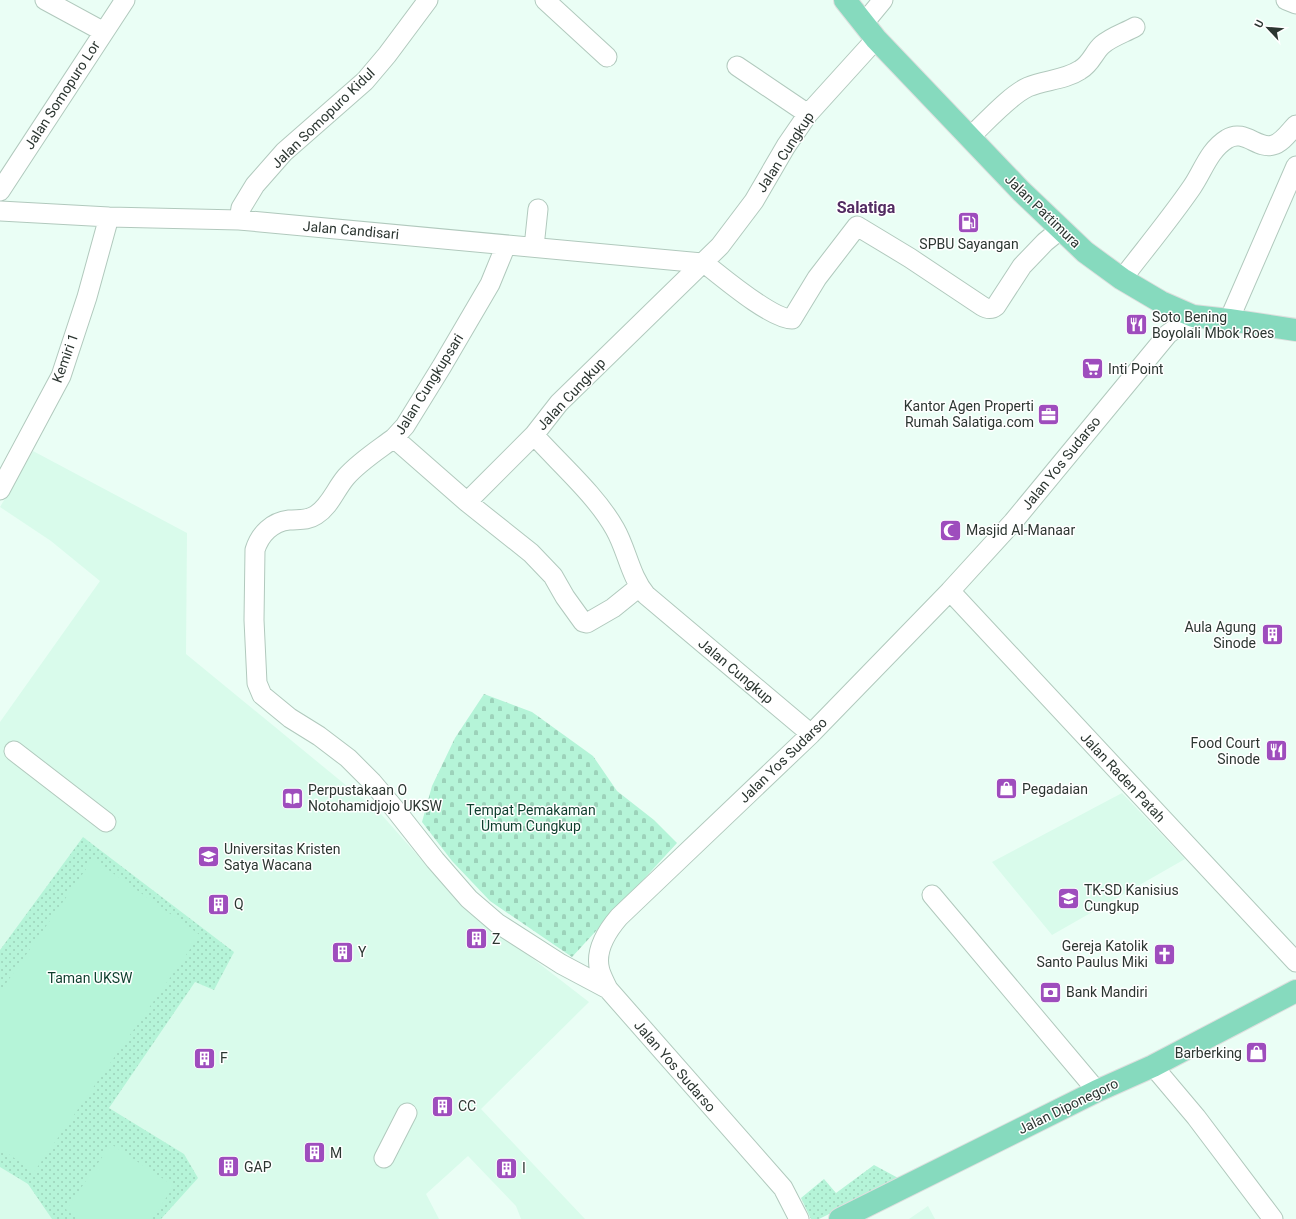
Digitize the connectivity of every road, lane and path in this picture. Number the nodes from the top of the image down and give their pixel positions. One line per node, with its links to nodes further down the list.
1 (45, 0): 11 (street)
2 (125, 0): 11 (street, Jalan Somopuro Lor)
3 (428, 0): 22 (street, Jalan Somopuro Kidul)
4 (545, 0): 12 (street)
5 (845, 0): 10 (main road, Jalan Pattimura)
6 (883, 0): 10 (street, Jalan Cungkup)
7 (1286, 0): 8 (street)
8 (1296, 4)
9 (1135, 27): 16 (street)
10 (870, 31): 14 (street, Jalan Cungkup); 16 (main road, Jalan Pattimura)
11 (104, 32): 18 (street, Jalan Somopuro Lor)
12 (607, 57)
13 (737, 66): 14 (street)
14 (808, 114): 26 (street, Jalan Cungkup)
15 (1296, 125): 27 (street)
16 (970, 137): 23 (main road, Jalan Pattimura)
17 (1296, 166): 29 (street)
18 (0, 190)
19 (538, 209): 25 (street)
20 (0, 211): 21 (street, Jalan Candisari)
21 (109, 217): 22 (street, Jalan Candisari); 33 (street, Kemiri 1)
22 (238, 220): 24 (street, Jalan Candisari)
23 (1061, 230): 26 (street); 27 (main road, Jalan Pattimura)
24 (506, 245): 25 (street, Jalan Candisari); 32 (street, Jalan Cungkupsari)
25 (534, 247): 26 (street, Jalan Candisari)
26 (702, 262): 31 (street, Jalan Cungkup)
27 (1122, 279): 28 (main road, Jalan Pattimura)
28 (1193, 316): 29 (main road, Jalan Pattimura); 36 (street, Jalan Yos Sudarso)
29 (1229, 320): 30 (main road, Jalan Pattimura)
30 (1296, 330)
31 (534, 435): 34 (street); 35 (street, Jalan Cungkup)
32 (394, 438): 34 (street, Jalan Cungkupsari); 42 (street)
33 (0, 490)
34 (466, 502): 35 (street, Jalan Cungkupsari)
35 (639, 587): 37 (street, Jalan Cungkup)
36 (950, 591): 37 (street, Jalan Yos Sudarso); 41 (street, Jalan Raden Patah)
37 (811, 734): 42 (street, Jalan Yos Sudarso)
38 (14, 751): 39 (street)
39 (106, 822)
40 (932, 895): 45 (street)
41 (1296, 962)
42 (608, 989): 48 (street, Jalan Yos Sudarso)
43 (1296, 991): 44 (main road, Jalan Diponegoro)
44 (1153, 1066): 45 (main road, Jalan Diponegoro); 50 (street)
45 (1097, 1091): 49 (main road, Jalan Diponegoro)
46 (407, 1113): 47 (street)
47 (384, 1158)
48 (800, 1219)
49 (840, 1219)
50 (1273, 1219)

